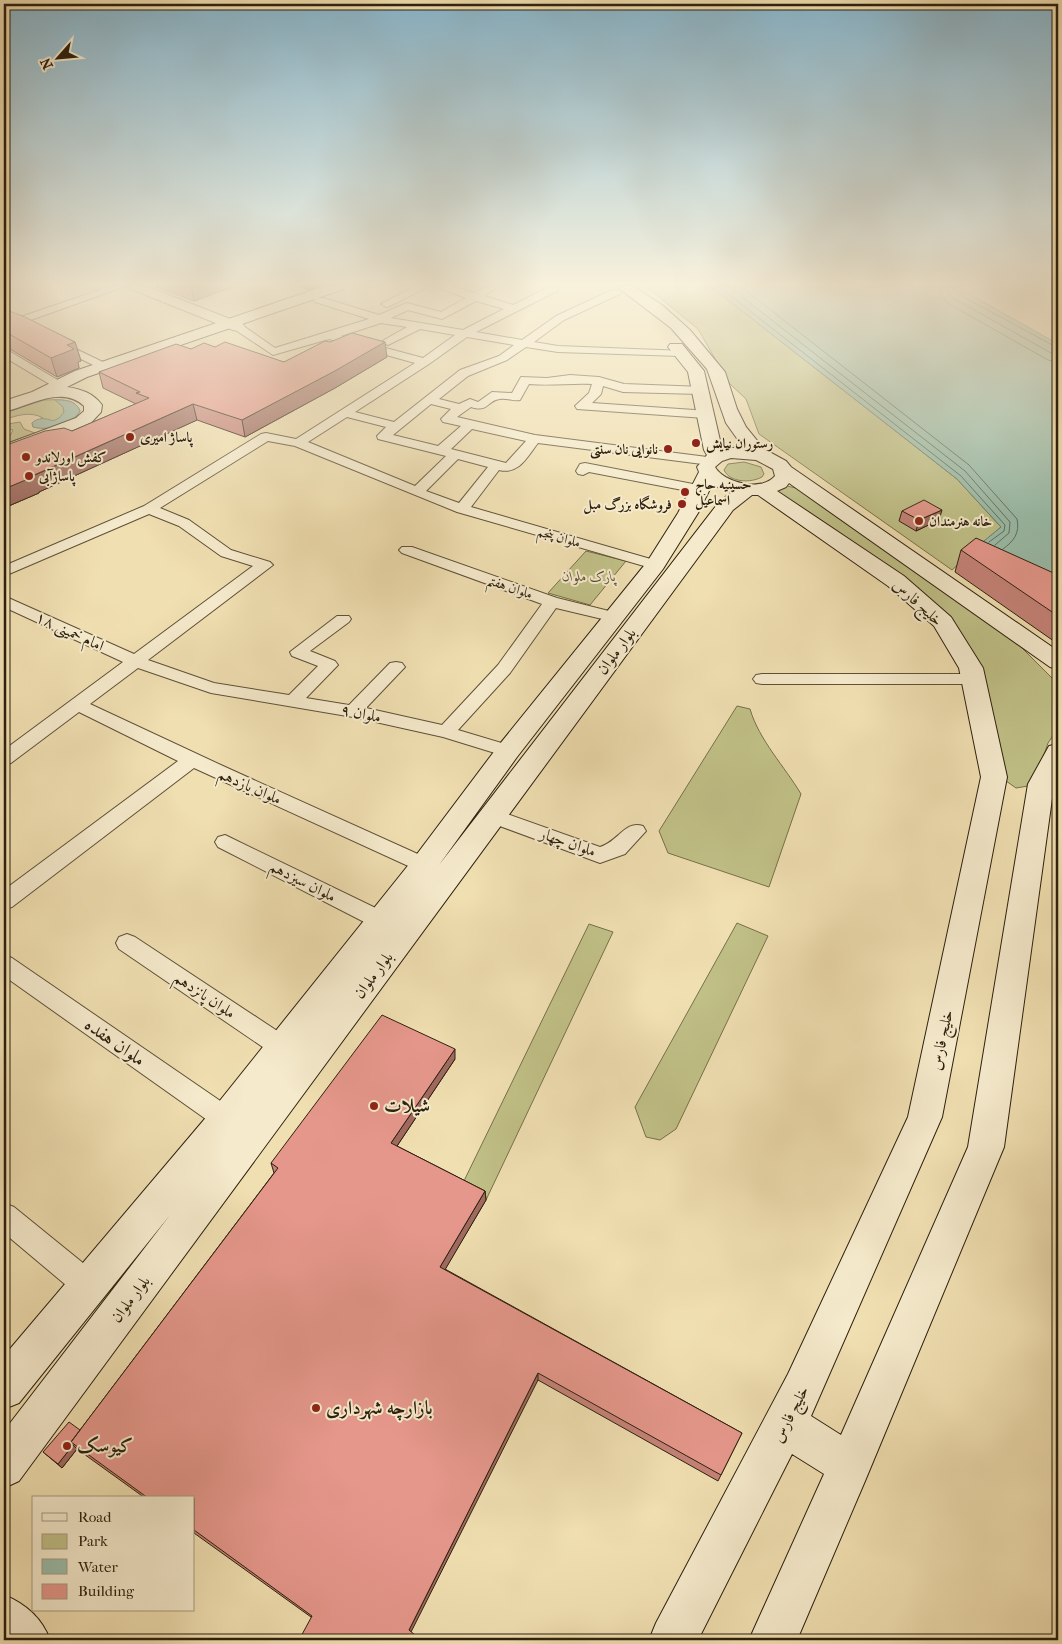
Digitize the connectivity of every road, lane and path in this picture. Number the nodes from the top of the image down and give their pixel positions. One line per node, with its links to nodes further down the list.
1 (25, 363): 10 (street)
2 (79, 363): 8 (street)
3 (123, 363): 8 (main road)
4 (423, 363): 17 (street)
5 (491, 363): 14 (street)
6 (689, 363): 11 (main road)
7 (710, 363): 25 (main road)
8 (93, 373): 10 (main road); 13 (main road)
9 (599, 381): 11 (street); 16 (street); 18 (street)
10 (60, 385): 12 (main road)
11 (700, 390): 18 (main road)
12 (38, 395): 13 (main road); 15 (main road)
13 (89, 400): 23 (main road)
14 (429, 400): 16 (street); 20 (street)
15 (4, 407)
16 (460, 408): 19 (street)
17 (345, 413): 20 (street); 22 (street)
18 (705, 414): 27 (main road)
19 (470, 424): 21 (street); 24 (street)
20 (396, 426): 24 (street)
21 (535, 439): 26 (street); 27 (street)
22 (298, 443): 30 (street, ملوان پنجم); 31 (street, ملوان پنجم)
23 (4, 451)
24 (448, 453): 26 (street); 30 (street)
25 (761, 455): 27 (main road); 29 (main road)
26 (496, 465): 32 (street)
27 (708, 470): 28 (street); 29 (main road); 34 (main road, بلوار ملوان)
28 (583, 471)
29 (764, 483): 40 (main road, خلیج فارس); 46 (main road, خلیج فارس); 56 (main road, بلوار ملوان)
30 (417, 492): 32 (street, ملوان پنجم)
31 (149, 509): 35 (street, ملوان پنجم); 41 (street)
32 (462, 509): 34 (street, ملوان پنجم)
33 (407, 550): 37 (street, ملوان هفتم)
34 (656, 565): 38 (main road, بلوار ملوان)
35 (4, 571)
36 (4, 601): 41 (street, امام خمینی ۱۸)
37 (552, 602): 38 (street, ملوان هفتم); 51 (street)
38 (615, 617): 52 (main road, بلوار ملوان)
39 (343, 619): 48 (street)
40 (1021, 635): 42 (main road, خلیج فارس); 44 (main road, خلیج فارس)
41 (137, 662): 47 (street, امام خمینی ۱۸); 49 (street)
42 (1058, 662)
43 (396, 667): 50 (street)
44 (1058, 673)
45 (762, 679): 46 (street)
46 (974, 679): 69 (main road, خلیج فارس)
47 (211, 688): 48 (street, ملوان ۹)
48 (293, 701): 50 (street, ملوان ۹)
49 (78, 705): 54 (street); 55 (street, ملوان یازدهم)
50 (353, 711): 51 (street, ملوان ۹)
51 (446, 732): 52 (street, ملوان ۹)
52 (508, 751): 59 (main road, بلوار ملوان)
53 (1058, 752): 71 (main road)
54 (4, 758)
55 (192, 760): 59 (street, ملوان یازدهم); 60 (street)
56 (493, 816): 57 (street, ملوان چهار); 61 (main road, بلوار ملوان)
57 (636, 831)
58 (225, 842): 61 (street, ملوان سیزدهم)
59 (424, 864): 61 (main road, بلوار ملوان)
60 (4, 901)
61 (395, 916): 64 (main road, بلوار ملوان); 70 (main road, بلوار ملوان)
62 (127, 943): 64 (street, ملوان پانزدهم)
63 (4, 964): 65 (street, ملوان هفده)
64 (282, 1047): 65 (main road, بلوار ملوان)
65 (226, 1120): 67 (main road, بلوار ملوان)
66 (4, 1216): 67 (street)
67 (89, 1286): 68 (main road, بلوار ملوان)
68 (4, 1388)
69 (785, 1424): 71 (main road); 74 (main road, خلیج فارس)
70 (4, 1466)
71 (850, 1466): 75 (main road)
72 (4, 1618): 73 (main road)
73 (26, 1640)
74 (673, 1640)
75 (773, 1640)

